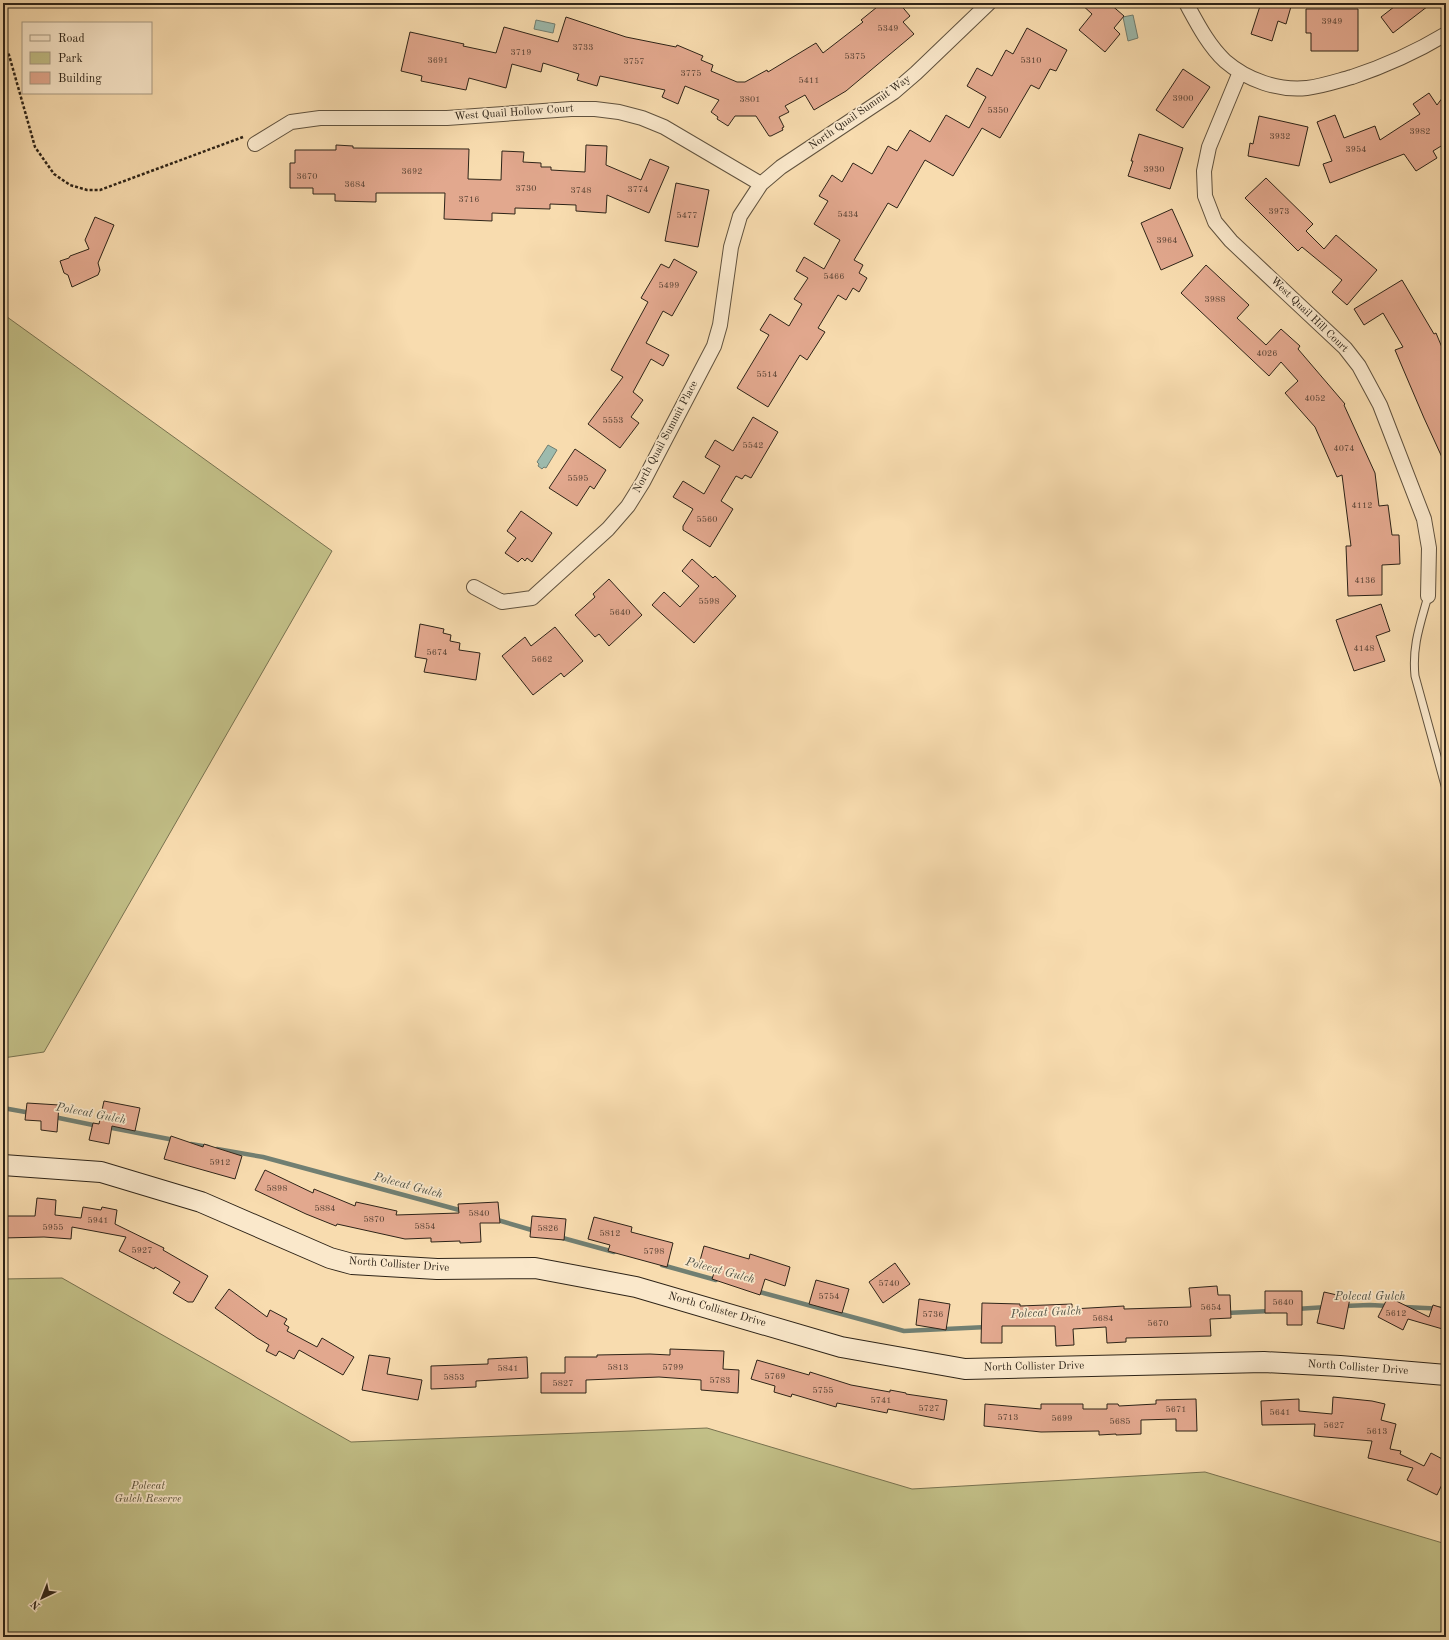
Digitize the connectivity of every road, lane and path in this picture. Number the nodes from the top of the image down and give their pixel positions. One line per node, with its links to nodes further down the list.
1 (989, 3): 7 (street, North Quail Summit Way)
2 (1186, 3): 5 (street)
3 (1446, 34): 5 (street)
4 (3, 45): 6 (path)
5 (1240, 72): 9 (street, West Quail Hill Court)
6 (252, 140): 7 (street, West Quail Hollow Court)
7 (761, 184): 8 (street, North Quail Summit Place)
8 (474, 587)
9 (1428, 596): 10 (lane)
10 (1446, 789)
11 (3, 1165): 12 (street, North Collister Drive)
12 (1446, 1375)

